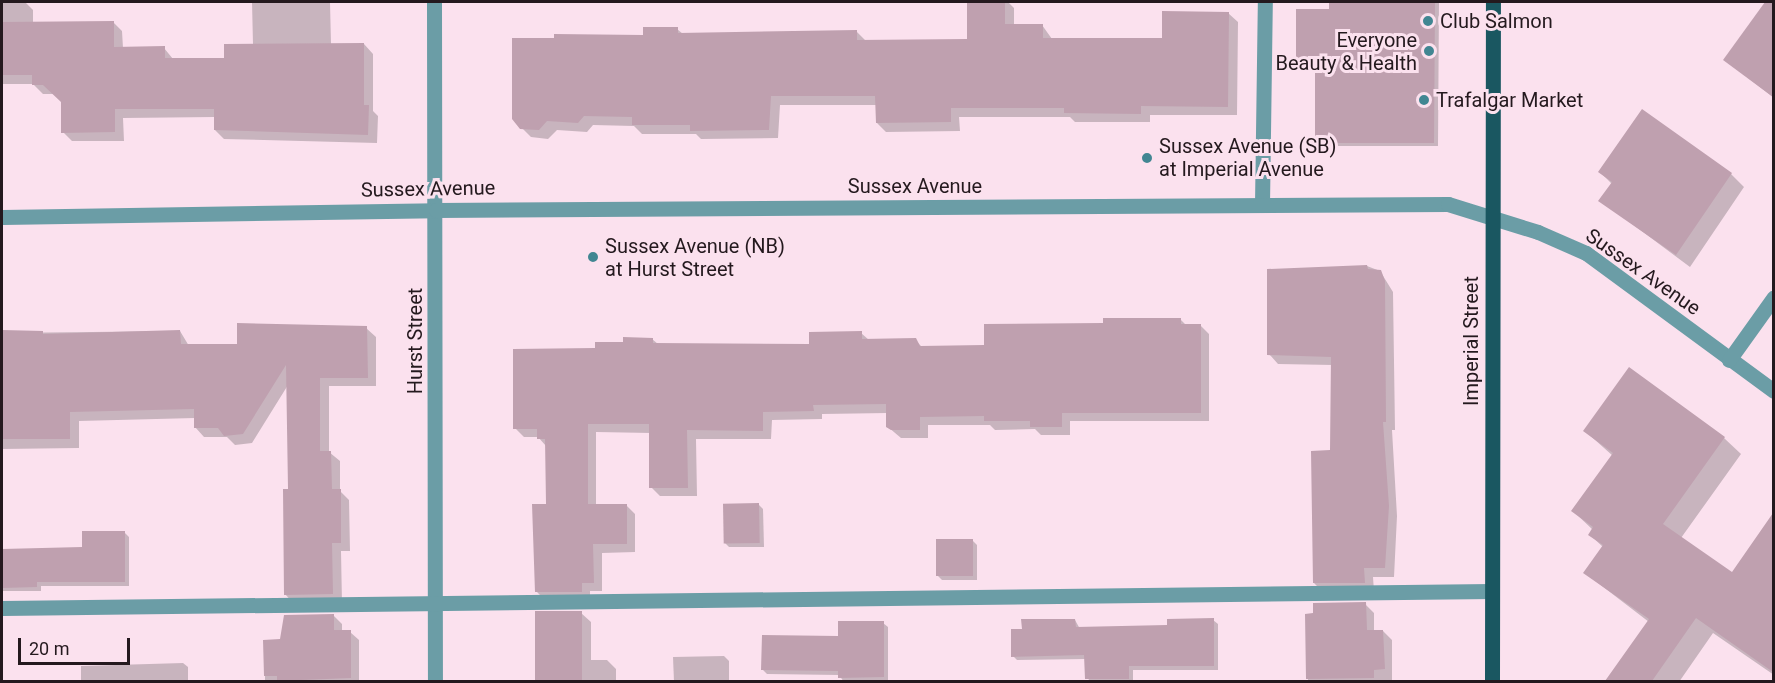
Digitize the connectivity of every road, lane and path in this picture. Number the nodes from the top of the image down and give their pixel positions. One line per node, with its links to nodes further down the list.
1 (434, 2): 5 (street, Hurst Street)
2 (1265, 2): 4 (street)
3 (1493, 2): 7 (main road, Imperial Street)
4 (1262, 205): 5 (street, Sussex Avenue); 7 (street, Sussex Avenue)
5 (435, 210): 6 (street, Sussex Avenue); 12 (street, Hurst Street)
6 (2, 217)
7 (1493, 218): 9 (street, Sussex Avenue); 11 (main road, Imperial Street)
8 (1773, 297): 9 (street)
9 (1729, 360): 10 (street, Sussex Avenue)
10 (1773, 392)
11 (1492, 591): 12 (street); 15 (main road, Imperial Street)
12 (435, 605): 13 (street); 14 (street, Hurst Street)
13 (2, 608)
14 (435, 681)
15 (1492, 681)

